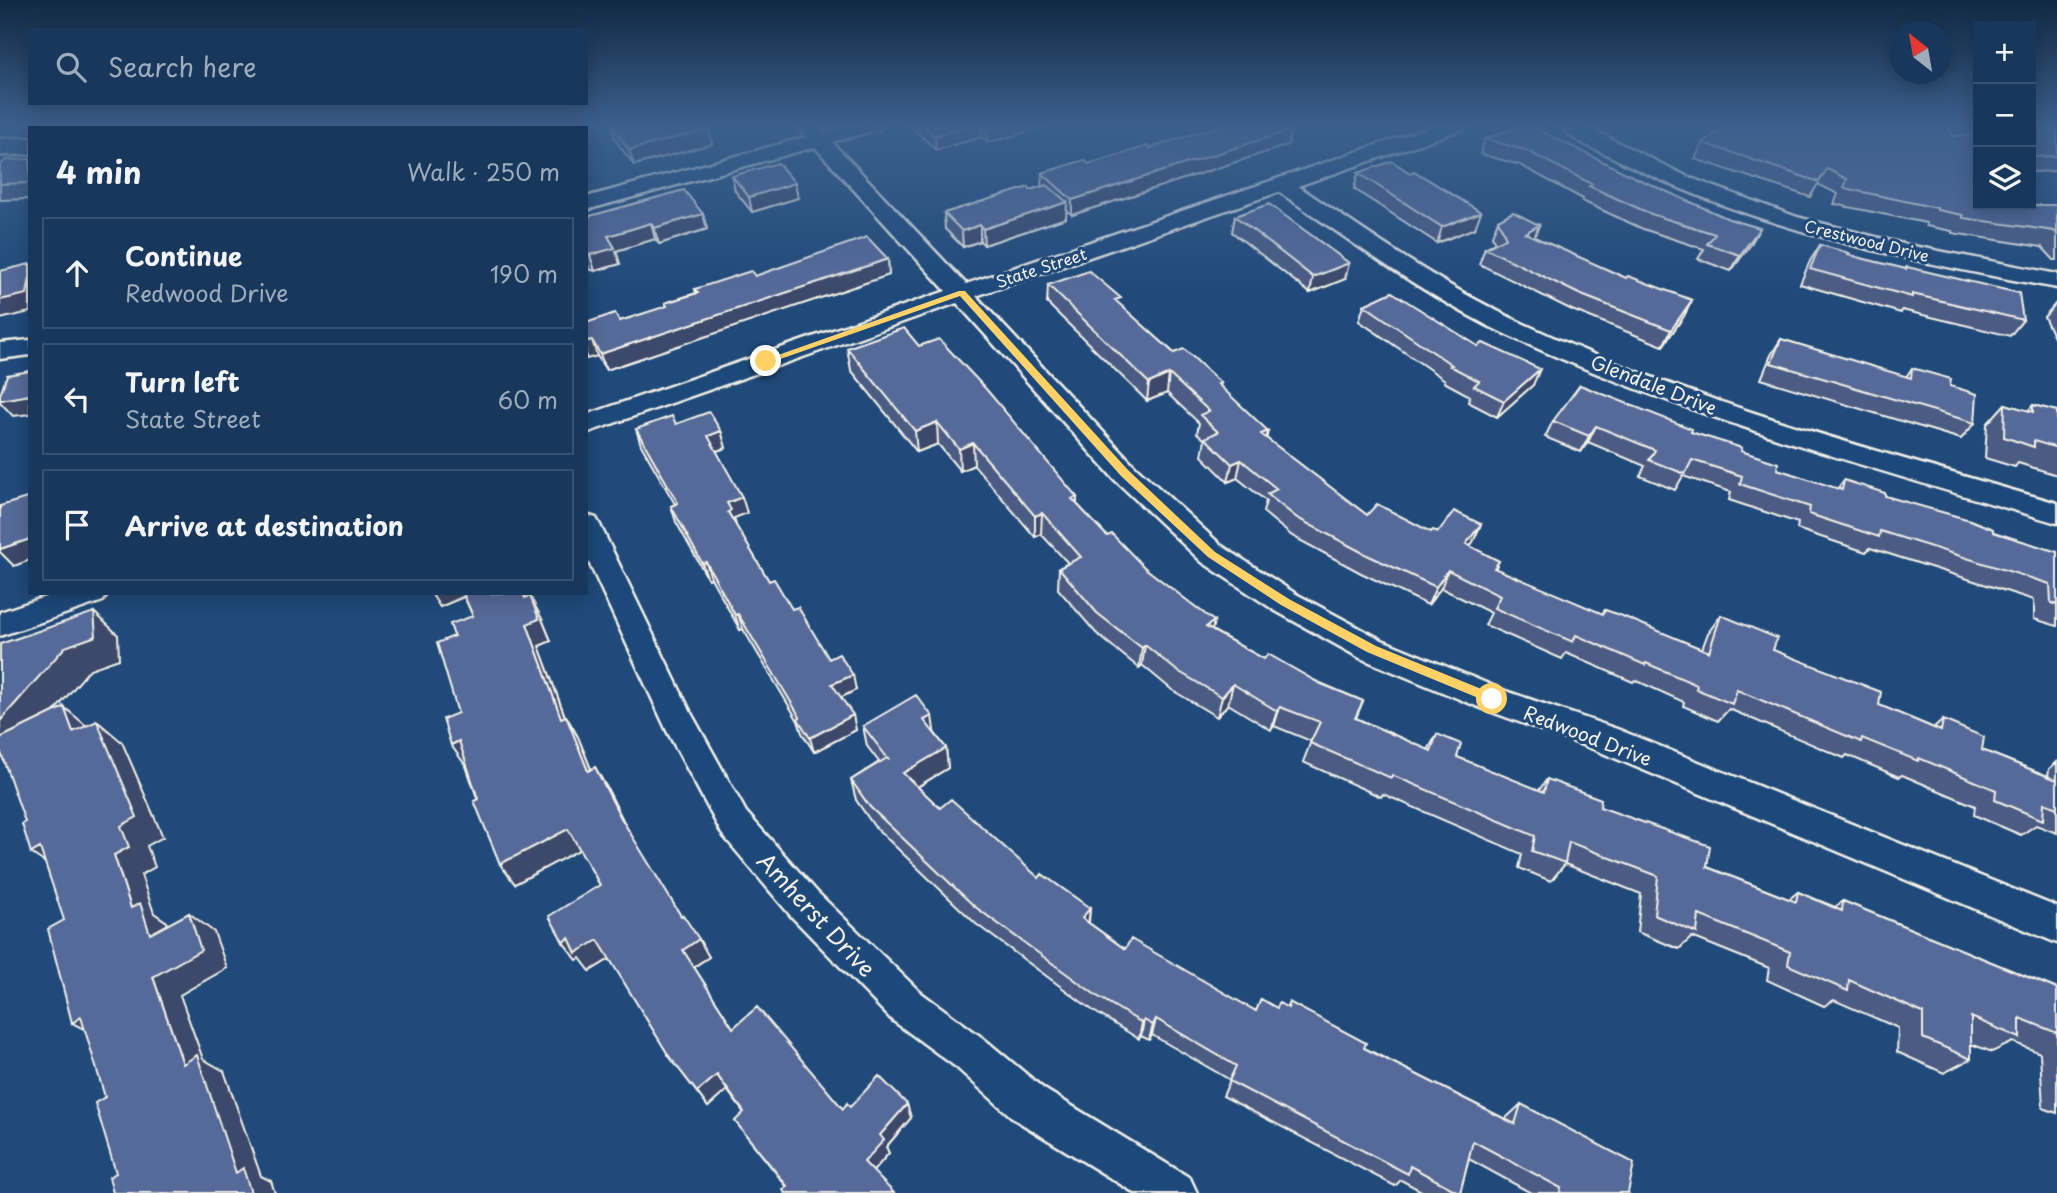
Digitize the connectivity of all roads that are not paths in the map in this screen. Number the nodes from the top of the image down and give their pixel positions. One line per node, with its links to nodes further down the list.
1 (660, 181): 6 (street)
2 (857, 181): 8 (street, Redwood Drive)
3 (1298, 181): 5 (street, State Street)
4 (1684, 181): 7 (street, Crestwood Drive)
5 (1283, 186): 8 (street, State Street); 12 (street, Glendale Drive)
6 (588, 203)
7 (2057, 281)
8 (962, 293): 11 (street, State Street); 16 (street, Redwood Drive)
9 (28, 347): 10 (street)
10 (0, 351)
11 (588, 423)
12 (2057, 513)
13 (588, 529): 17 (street, Amherst Drive)
14 (87, 595): 15 (street)
15 (0, 624)
16 (2057, 925)
17 (1175, 1193)

